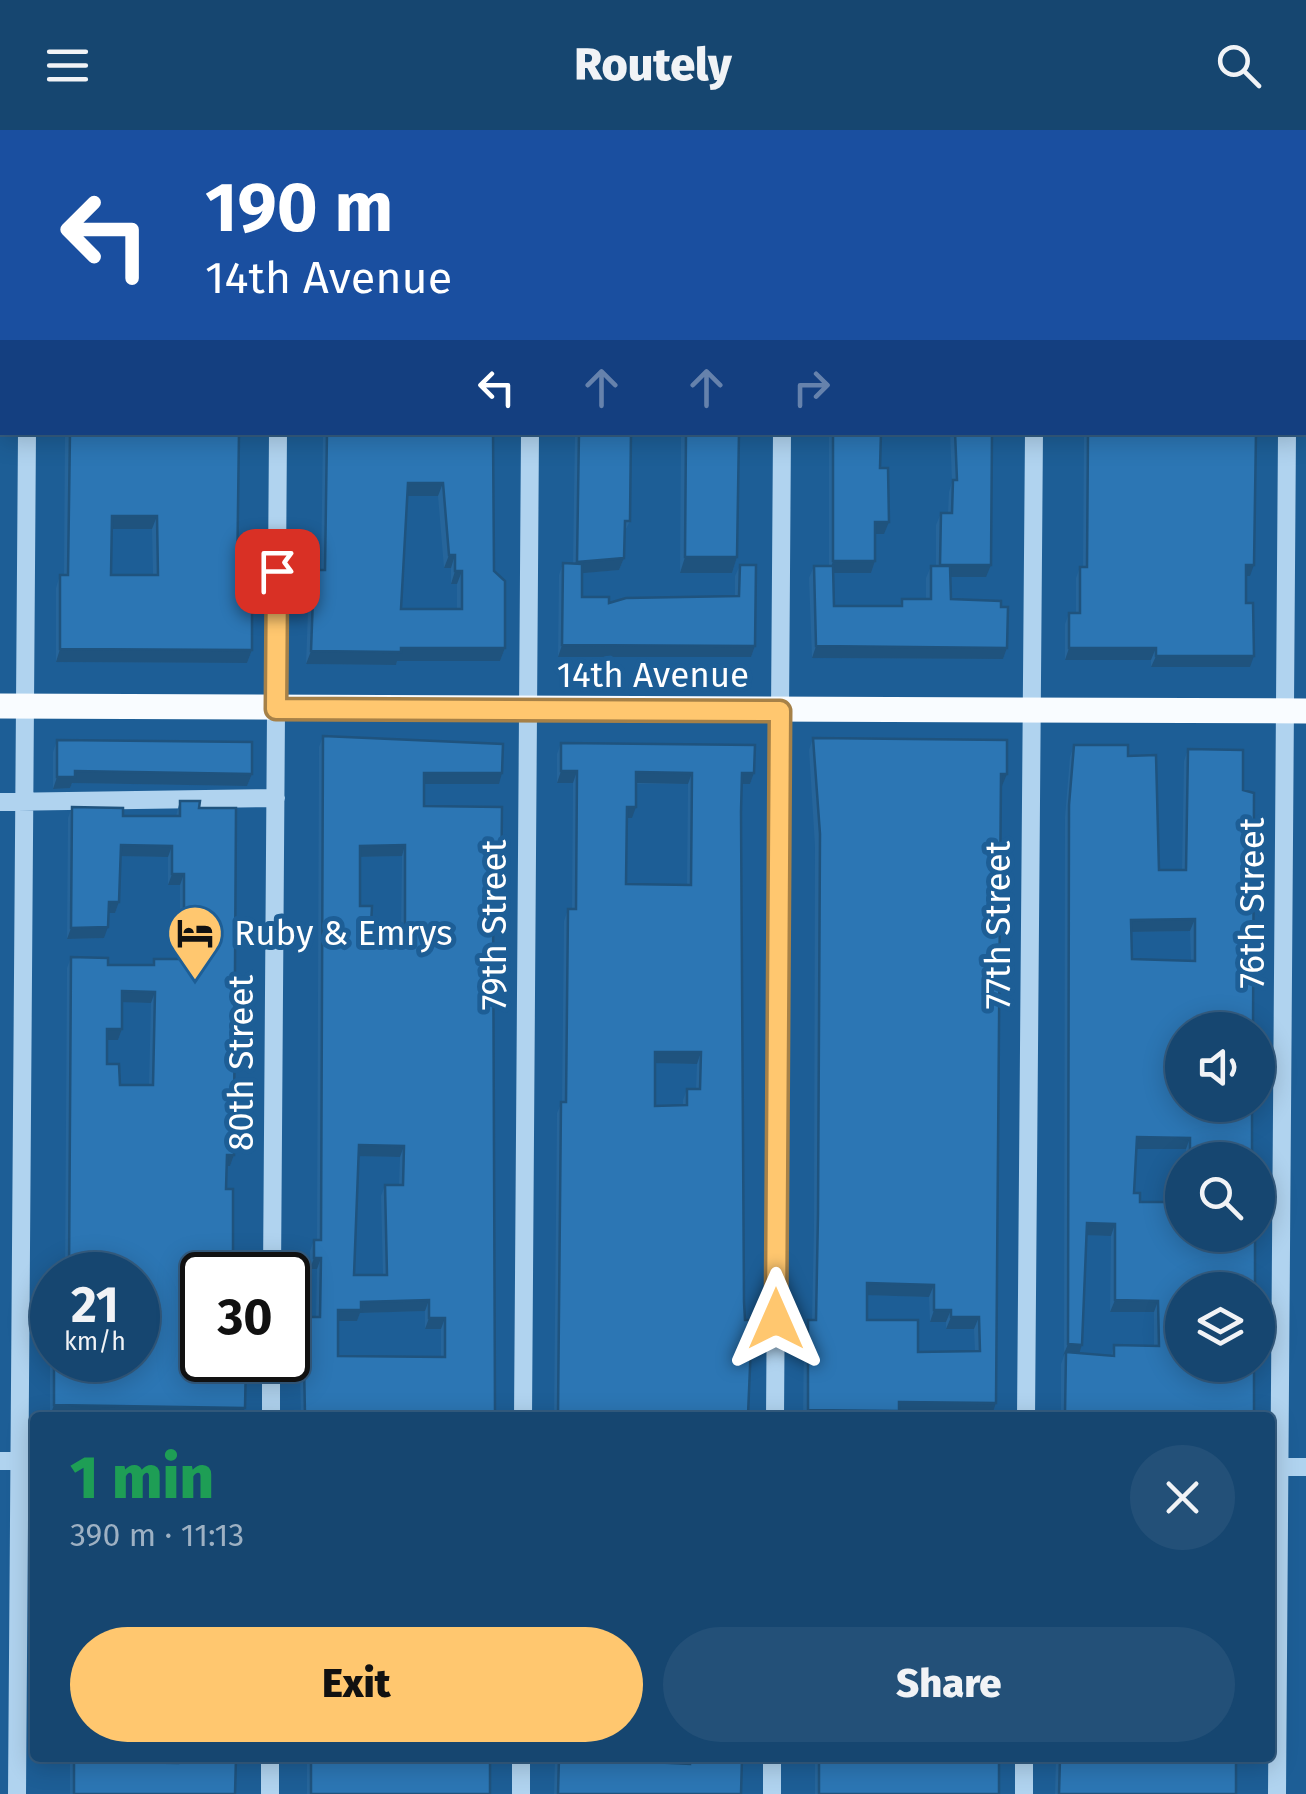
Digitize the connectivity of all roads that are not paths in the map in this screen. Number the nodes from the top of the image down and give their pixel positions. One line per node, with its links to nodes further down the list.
1 (27, 435): 7 (street)
2 (278, 435): 8 (street, 80th Street)
3 (530, 435): 9 (street, 79th Street)
4 (782, 435): 10 (street)
5 (1034, 435): 12 (street, 77th Street)
6 (1287, 435): 11 (street, 76th Street)
7 (12, 706): 8 (main road, 14th Avenue); 15 (street)
8 (276, 709): 9 (main road, 14th Avenue); 13 (street, 80th Street)
9 (528, 709): 10 (main road, 14th Avenue); 19 (street, 79th Street)
10 (780, 711): 12 (main road, 14th Avenue); 20 (street)
11 (1296, 711): 12 (main road, 14th Avenue); 23 (street, 76th Street)
12 (1032, 713): 21 (street, 77th Street)
13 (276, 798): 15 (street); 16 (street, 80th Street)
14 (0, 802): 15 (street)
15 (24, 802): 22 (street)
16 (272, 1252)
17 (271, 1382): 18 (street)
18 (271, 1412)
19 (523, 1412)
20 (775, 1412)
21 (1026, 1412)
22 (18, 1461): 29 (street)
23 (1275, 1467): 24 (street); 34 (street, 76th Street)
24 (1306, 1467)
25 (270, 1762): 30 (street)
26 (521, 1762): 31 (street)
27 (772, 1762): 32 (street)
28 (1024, 1762): 33 (street)
29 (17, 1794)
30 (270, 1794)
31 (521, 1794)
32 (772, 1794)
33 (1024, 1794)
34 (1277, 1794)

